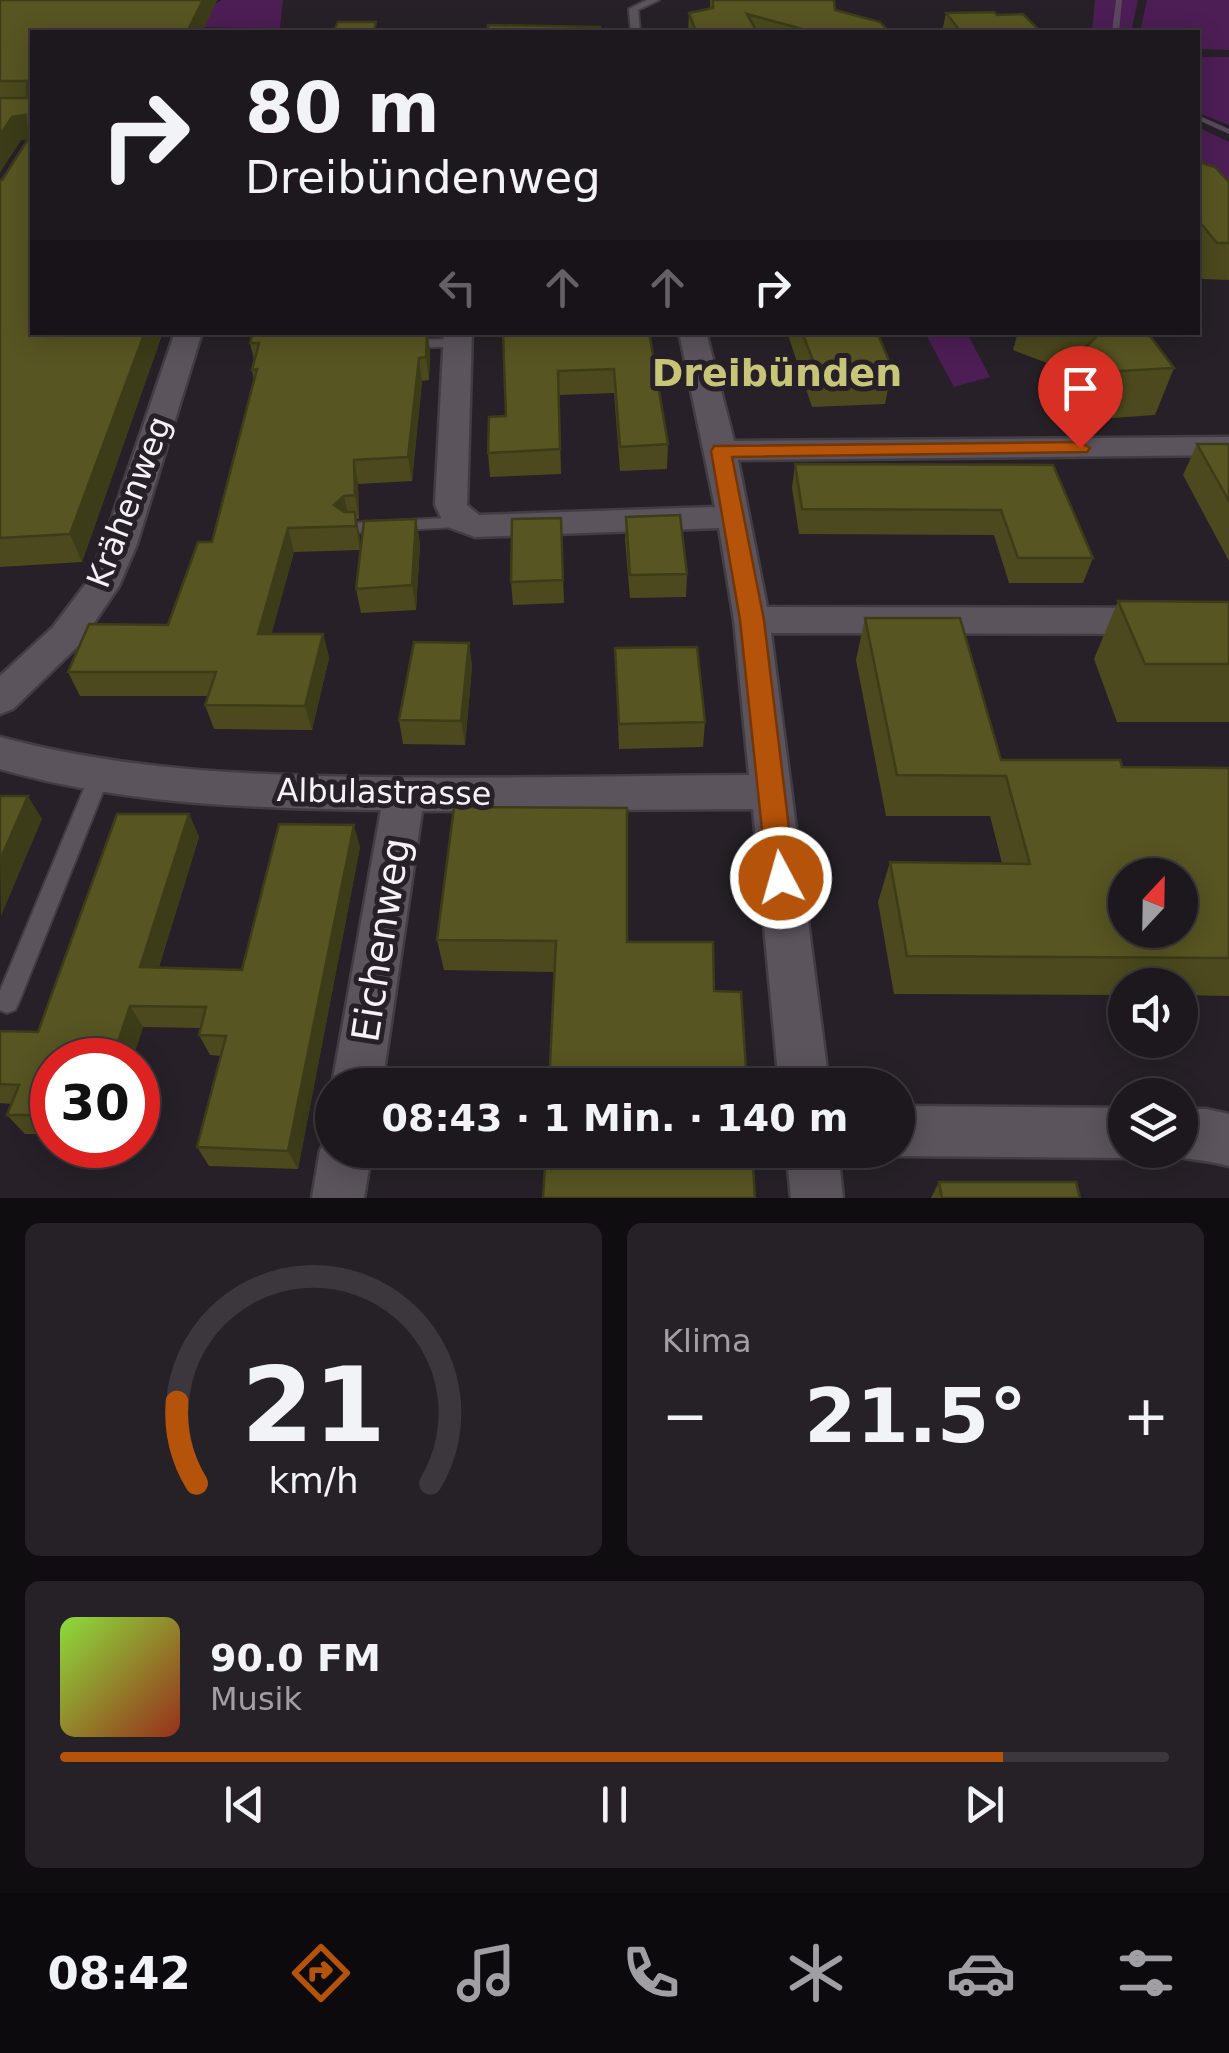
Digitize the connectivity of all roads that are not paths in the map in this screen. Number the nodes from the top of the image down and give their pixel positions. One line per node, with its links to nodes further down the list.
1 (655, 0): 2 (lane)
2 (635, 30)
3 (188, 335): 14 (street, Krähenweg)
4 (693, 335): 8 (street)
5 (458, 338): 6 (lane); 10 (street)
6 (386, 345)
7 (1229, 446): 8 (street)
8 (721, 451): 9 (street)
9 (730, 517): 10 (street); 12 (street)
10 (467, 522): 11 (lane)
11 (351, 528)
12 (752, 620): 13 (street); 17 (street)
13 (1229, 622)
14 (0, 699)
15 (0, 753): 16 (street, Albulastrasse)
16 (98, 779): 18 (street, Albulastrasse); 19 (lane)
17 (772, 792): 18 (street, Albulastrasse); 21 (street)
18 (404, 794): 20 (street, Eichenweg)
19 (7, 1002)
20 (360, 1068)
21 (802, 1068)
22 (915, 1131): 23 (street)
23 (1108, 1133)
24 (1198, 1136): 25 (street)
25 (1229, 1140)
26 (343, 1168): 28 (street)
27 (814, 1168): 29 (street)
28 (338, 1198)
29 (817, 1198)

